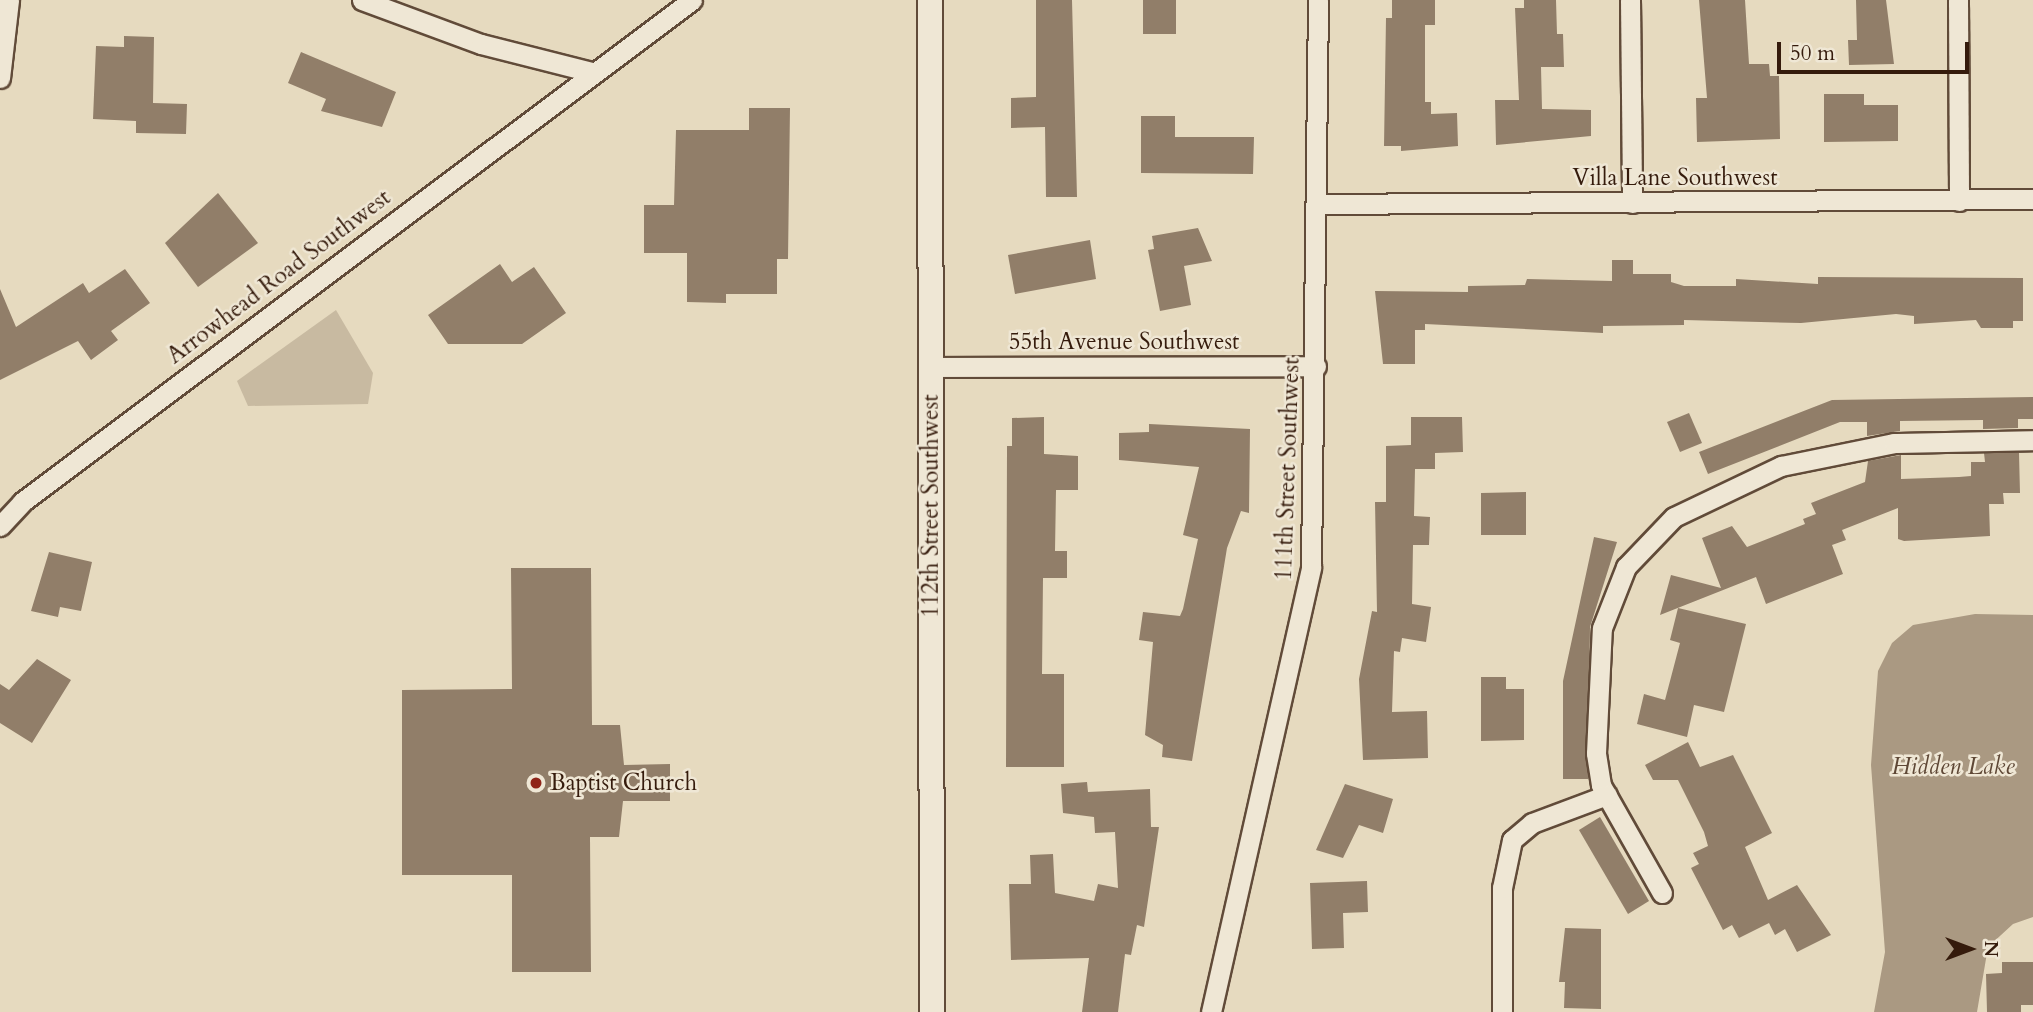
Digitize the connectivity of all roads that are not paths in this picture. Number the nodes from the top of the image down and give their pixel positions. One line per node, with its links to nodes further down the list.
1 (9, 0): 9 (street)
2 (362, 0): 8 (street)
3 (692, 0): 8 (street, Arrowhead Road Southwest)
4 (930, 0): 15 (street, 112th Street Southwest)
5 (1318, 0): 13 (street, 111th Street Southwest)
6 (1630, 0): 12 (street)
7 (1958, 0): 11 (street)
8 (592, 72): 17 (street, Arrowhead Road Southwest)
9 (0, 78)
10 (2033, 199): 11 (street, Villa Lane Southwest)
11 (1959, 201): 12 (street, Villa Lane Southwest)
12 (1632, 203): 13 (street, Villa Lane Southwest)
13 (1317, 204): 14 (street, 111th Street Southwest)
14 (1316, 366): 15 (street, 55th Avenue Southwest); 21 (street, 111th Street Southwest)
15 (932, 367): 20 (street, 112th Street Southwest)
16 (2033, 440): 18 (street)
17 (0, 526)
18 (1606, 795): 19 (street); 22 (street)
19 (1662, 893)
20 (932, 1012)
21 (1211, 1012)
22 (1502, 1012)

